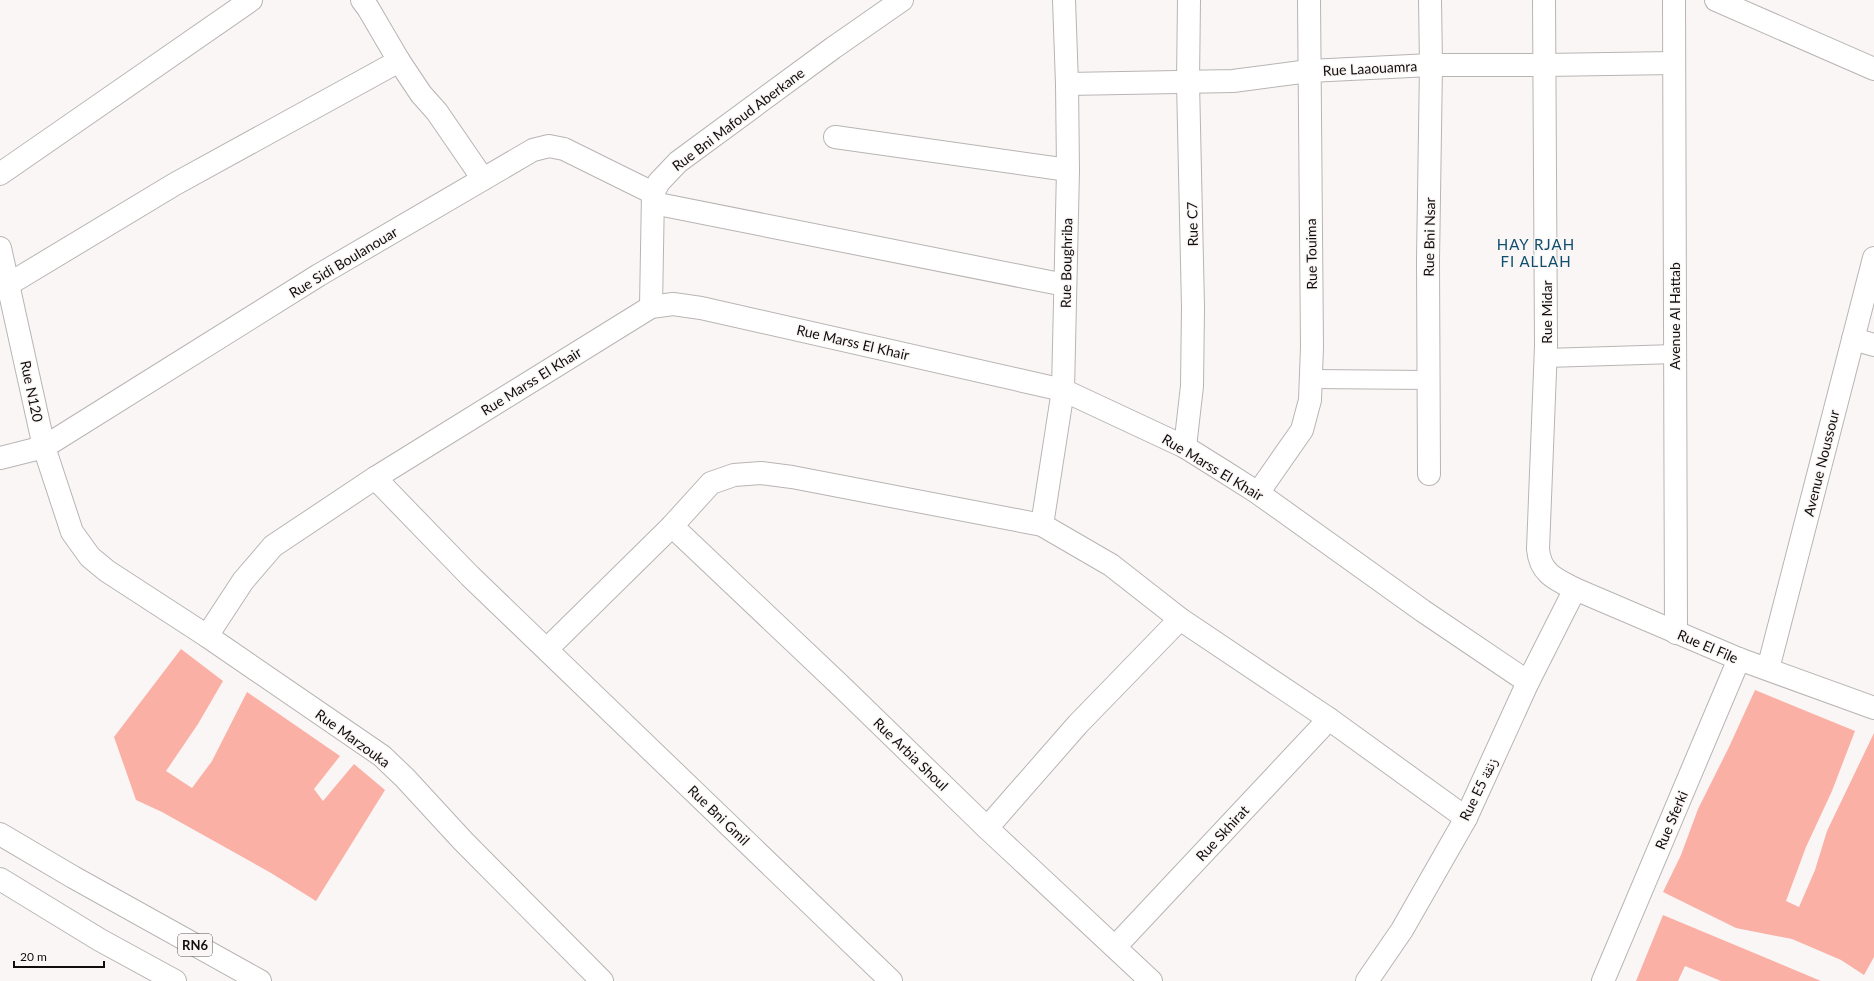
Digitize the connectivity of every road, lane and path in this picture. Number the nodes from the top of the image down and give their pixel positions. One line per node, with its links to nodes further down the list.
1 (251, 0): 21 (street)
2 (362, 0): 11 (street)
3 (902, 0): 23 (street, Rue Bni Mafoud Aberkane)
4 (1064, 0): 18 (street, Rue Boughriba)
5 (1189, 0): 17 (street, Rue C7)
6 (1309, 0): 16 (street, Rue Touima)
7 (1430, 0): 13 (street, Rue Bni Nsar)
8 (1544, 0): 14 (street, Rue Midar)
9 (1674, 0): 12 (street, Avenue Al Hattab)
10 (1716, 0): 15 (street)
11 (399, 61): 22 (street); 26 (street)
12 (1674, 63): 14 (street, Rue Laaouamra); 31 (street, Avenue Al Hattab)
13 (1431, 64): 14 (street, Rue Laaouamra); 16 (street, Rue Laaouamra); 34 (street, Rue Bni Nsar)
14 (1544, 65): 32 (street, Rue Midar)
15 (1874, 69)
16 (1309, 71): 17 (street, Rue Laaouamra); 33 (street, Rue Touima)
17 (1188, 82): 18 (street, Rue Laaouamra); 37 (street, Rue C7)
18 (1067, 84): 20 (street, Rue Boughriba)
19 (835, 137): 20 (street)
20 (1068, 170): 27 (street, Rue Boughriba)
21 (0, 174)
22 (483, 179): 23 (street, Rue Sidi Boulanouar); 36 (street, Rue Sidi Boulanouar)
23 (653, 198): 27 (street, Rue Sidi Boulanouar); 28 (street)
24 (0, 248): 26 (street, Rue N120)
25 (1874, 258): 29 (street, Avenue Noussour)
26 (9, 284): 36 (street, Rue N120)
27 (1065, 285): 35 (street, Rue Boughriba)
28 (651, 307): 35 (street, Rue Marss El Khair); 40 (street, Rue Marss El Khair)
29 (1853, 339): 30 (street); 52 (street, Avenue Noussour)
30 (1874, 345)
31 (1675, 354): 32 (lane); 48 (street, Avenue Al Hattab)
32 (1546, 358): 45 (street, Rue Midar)
33 (1311, 379): 34 (lane); 41 (street, Rue Touima)
34 (1429, 380): 39 (street, Rue Bni Nsar)
35 (1063, 390): 37 (street, Rue Marss El Khair); 42 (street, Rue Boughriba)
36 (44, 446): 38 (street, Rue Sidi Boulanouar); 44 (street, Rue N120)
37 (1185, 447): 41 (street, Rue Marss El Khair)
38 (0, 458)
39 (1430, 474)
40 (375, 478): 49 (street, Rue Marss El Khair); 50 (street, Rue Bni Gmil)
41 (1258, 493): 53 (street, Rue Marss El Khair)
42 (1042, 525): 43 (street); 47 (street)
43 (672, 526): 50 (street); 57 (street, Rue Arbia Shoul)
44 (72, 532): 49 (street, Rue Marzouka)
45 (1547, 573): 46 (street, Rue El File)
46 (1575, 589): 48 (street, Rue El File); 53 (street, Rue E5 زنقة)
47 (1180, 619): 55 (street); 57 (street)
48 (1676, 633): 51 (street, Rue El File)
49 (207, 636): 63 (street, Rue Marzouka)
50 (547, 649): 64 (street, Rue Bni Gmil)
51 (1739, 659): 52 (street, Rue El File); 67 (street, Rue Sferki)
52 (1768, 669): 54 (street, Rue El File)
53 (1528, 682): 56 (street, Rue E5 زنقة)
54 (1874, 708)
55 (1329, 719): 56 (street); 60 (street, Rue Skhirat)
56 (1466, 818): 66 (street, Rue E5 زنقة)
57 (987, 828): 60 (street, Rue Arbia Shoul)
58 (0, 834): 62 (street, RN6)
59 (0, 879): 61 (street)
60 (1115, 947): 65 (street, Rue Arbia Shoul)
61 (175, 981)
62 (260, 981)
63 (602, 981)
64 (891, 981)
65 (1151, 981)
66 (1367, 981)
67 (1603, 981)

